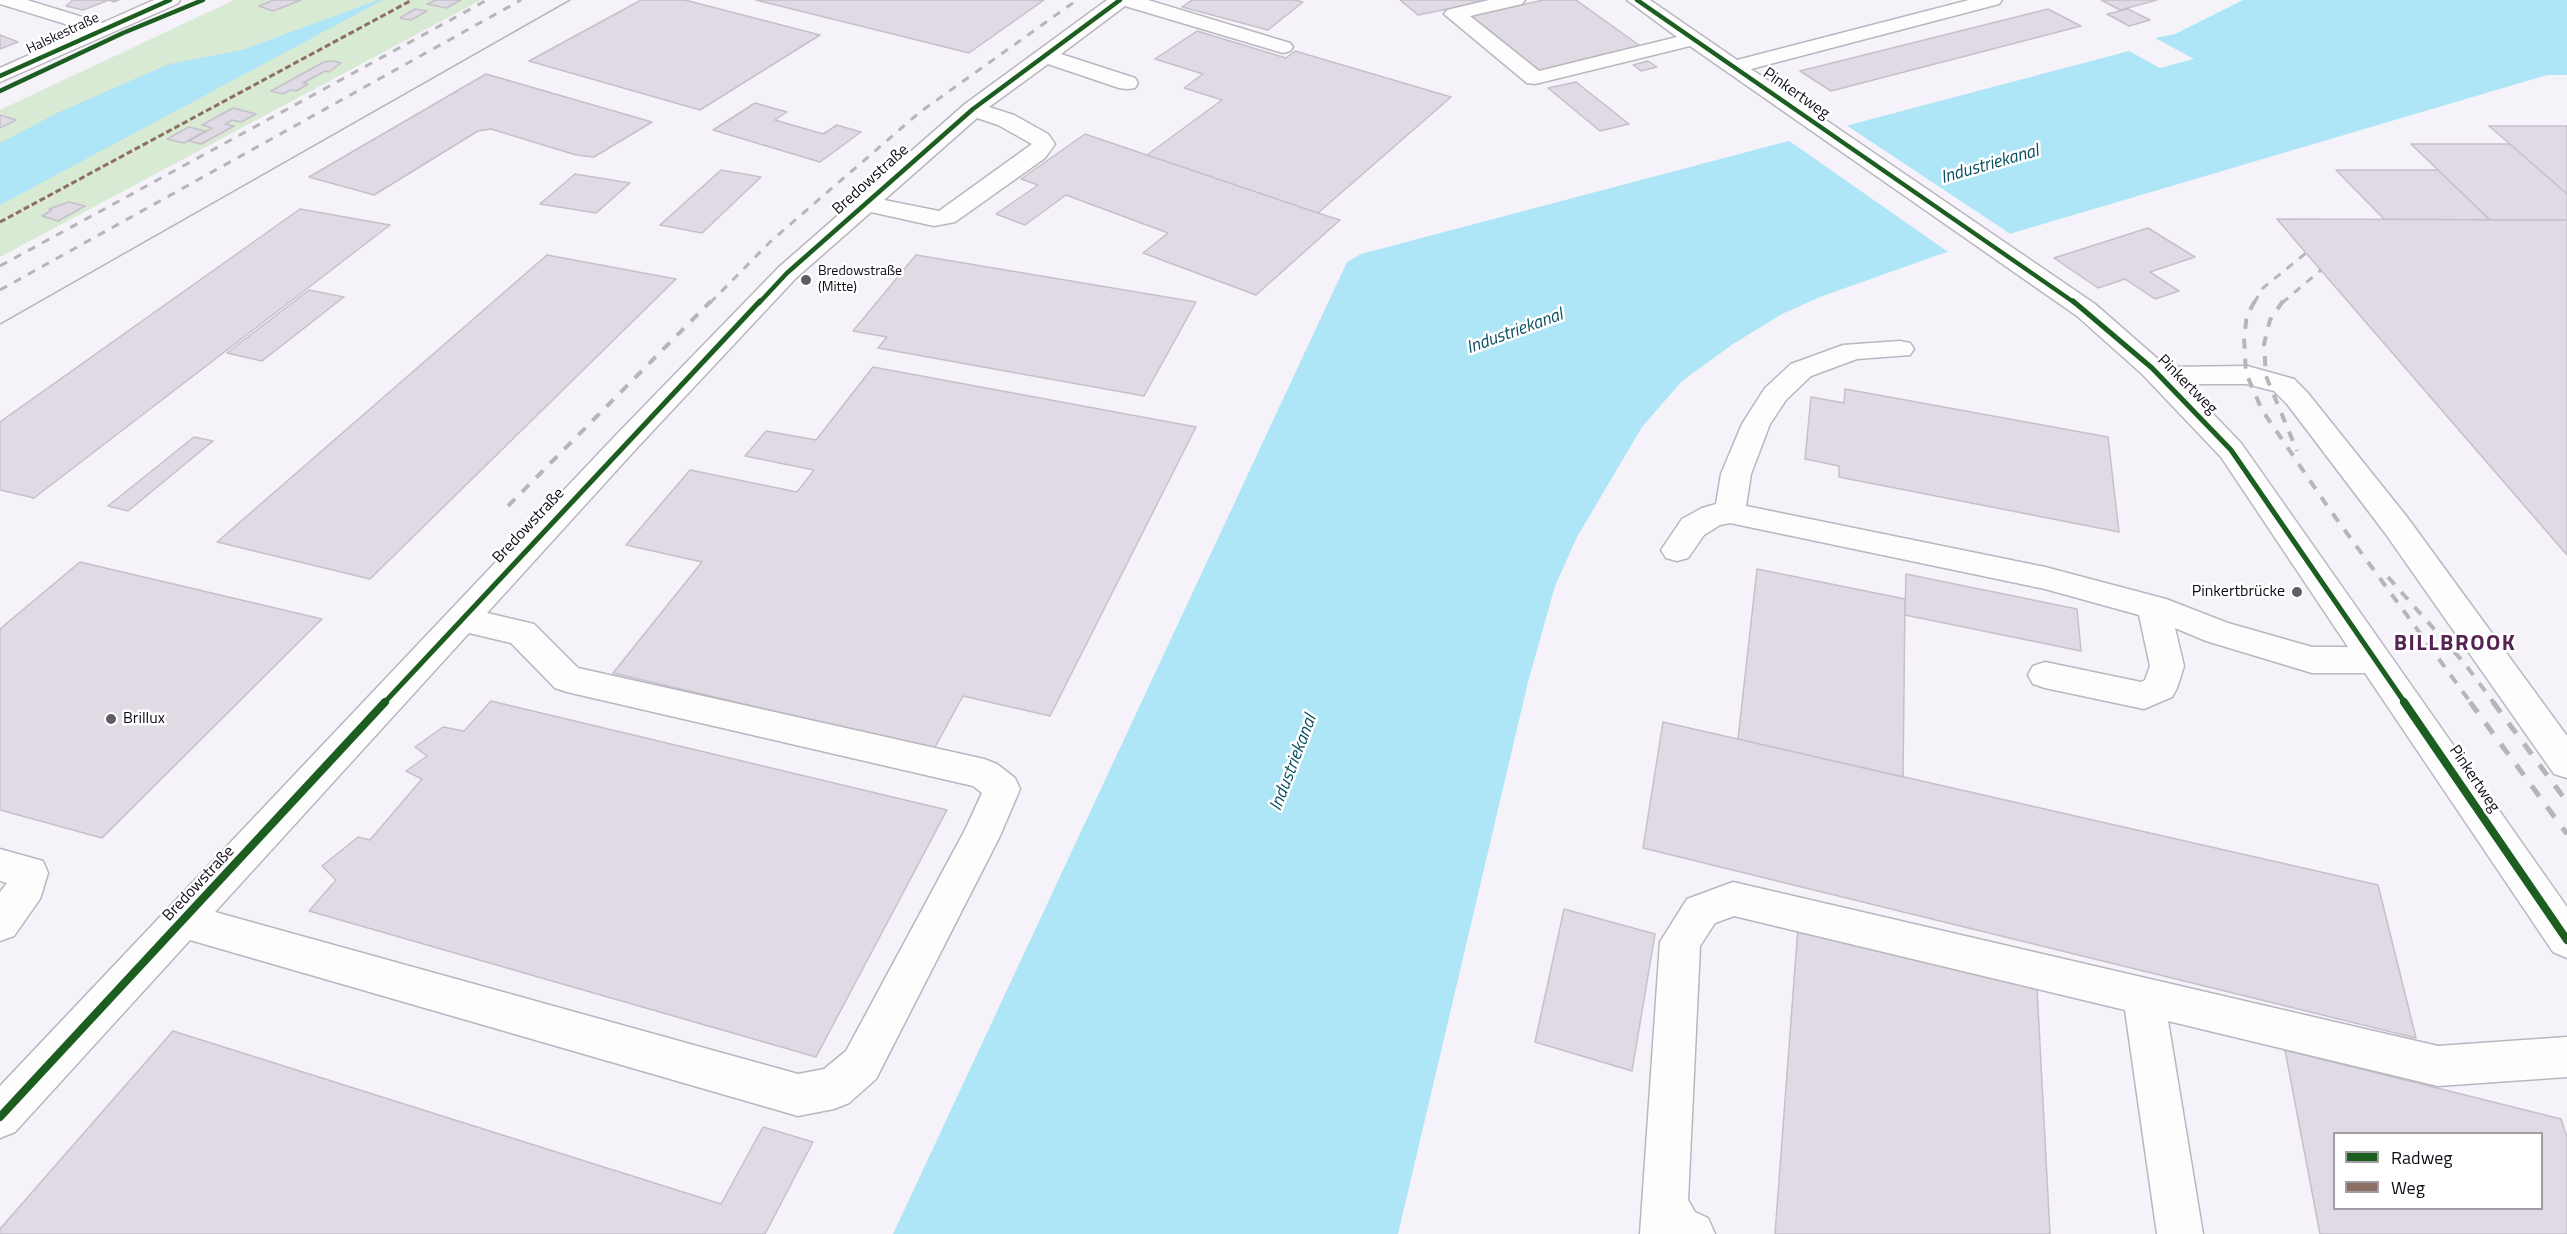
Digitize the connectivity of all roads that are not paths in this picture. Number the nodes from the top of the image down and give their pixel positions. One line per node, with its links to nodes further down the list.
1 (6, 0): 8 (street)
2 (170, 0): 8 (street, Halskestraße)
3 (1120, 0): 13 (street, Bredowstraße)
4 (1127, 0): 11 (street)
5 (1515, 0): 10 (street)
6 (1637, 0): 10 (street, Pinkertweg)
7 (1992, 0): 12 (street)
8 (102, 29): 15 (street, Halskestraße)
9 (1760, 36): 12 (street)
10 (1694, 39): 14 (street, Pinkertweg)
11 (1283, 47)
12 (1786, 53): 14 (street)
13 (1043, 55): 16 (street); 17 (street, Bredowstraße)
14 (1734, 67): 20 (street, Pinkertweg)
15 (3, 73)
16 (1127, 83)
17 (973, 109): 18 (street, Bredowstraße); 18 (street)
18 (865, 203): 24 (street, Bredowstraße)
19 (1900, 349): 21 (street)
20 (2160, 376): 25 (street, Pinkertweg); 27 (street)
21 (1730, 513): 22 (street); 23 (street)
22 (1677, 550)
23 (2154, 607): 25 (street); 26 (street)
24 (461, 619): 29 (street, Bredowstraße); 29 (street)
25 (2376, 660): 31 (street, Pinkertweg)
26 (2045, 675)
27 (2567, 764)
28 (0, 864): 30 (street)
29 (184, 921): 34 (street, Bredowstraße)
30 (0, 924)
31 (2567, 939)
32 (2143, 996): 33 (street); 35 (street); 36 (street)
33 (2567, 1057)
34 (0, 1117)
35 (1674, 1225)
36 (2180, 1234)

